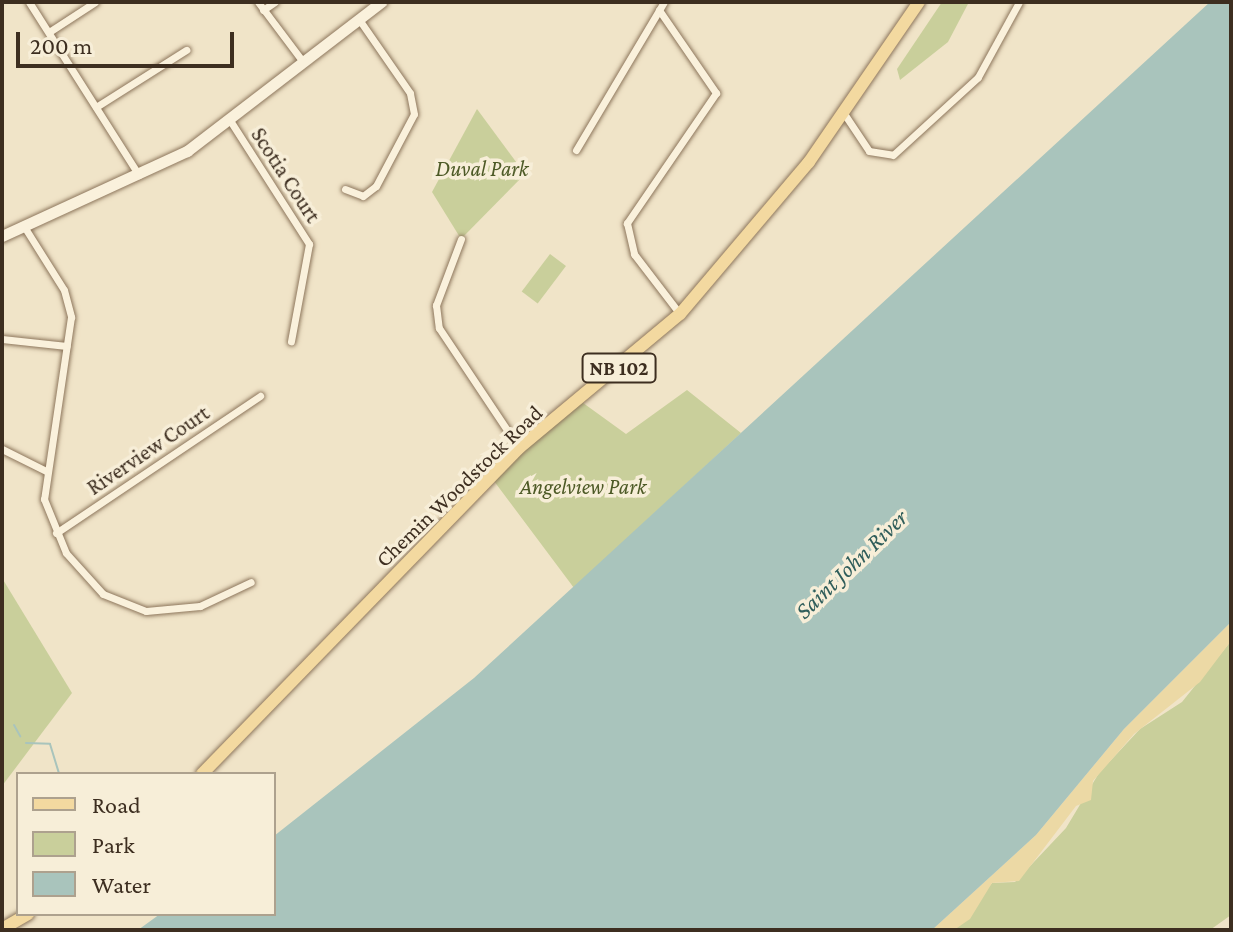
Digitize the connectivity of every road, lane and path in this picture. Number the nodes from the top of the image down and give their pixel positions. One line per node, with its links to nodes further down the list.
1 (29, 2): 11 (street)
2 (95, 2): 11 (street)
3 (275, 2): 8 (street)
4 (381, 2): 9 (street)
5 (664, 2): 10 (street)
6 (919, 2): 15 (main road, Chemin Woodstock Road / NB 102)
7 (1019, 2): 15 (street)
8 (261, 6): 13 (street)
9 (366, 10): 13 (street); 19 (street)
10 (659, 10): 17 (street); 23 (street)
11 (49, 32): 14 (street)
12 (186, 50): 14 (street)
13 (303, 62): 16 (street)
14 (96, 107): 18 (street)
15 (845, 115): 23 (main road, Chemin Woodstock Road / NB 102)
16 (231, 122): 18 (street); 25 (street, Scotia Court)
17 (576, 150)
18 (141, 177): 20 (street)
19 (345, 189)
20 (25, 228): 21 (street); 26 (street)
21 (2, 236)
22 (461, 239): 28 (street)
23 (680, 314): 28 (main road, Chemin Woodstock Road / NB 102)
24 (2, 339): 26 (street)
25 (291, 341)
26 (67, 346): 30 (street)
27 (260, 396): 31 (street, Riverview Court)
28 (519, 448): 33 (main road, Chemin Woodstock Road / NB 102)
29 (2, 449): 30 (street)
30 (46, 471): 31 (street)
31 (56, 533): 32 (street)
32 (251, 582)
33 (204, 772)
34 (25, 916): 35 (main road)
35 (2, 929)

